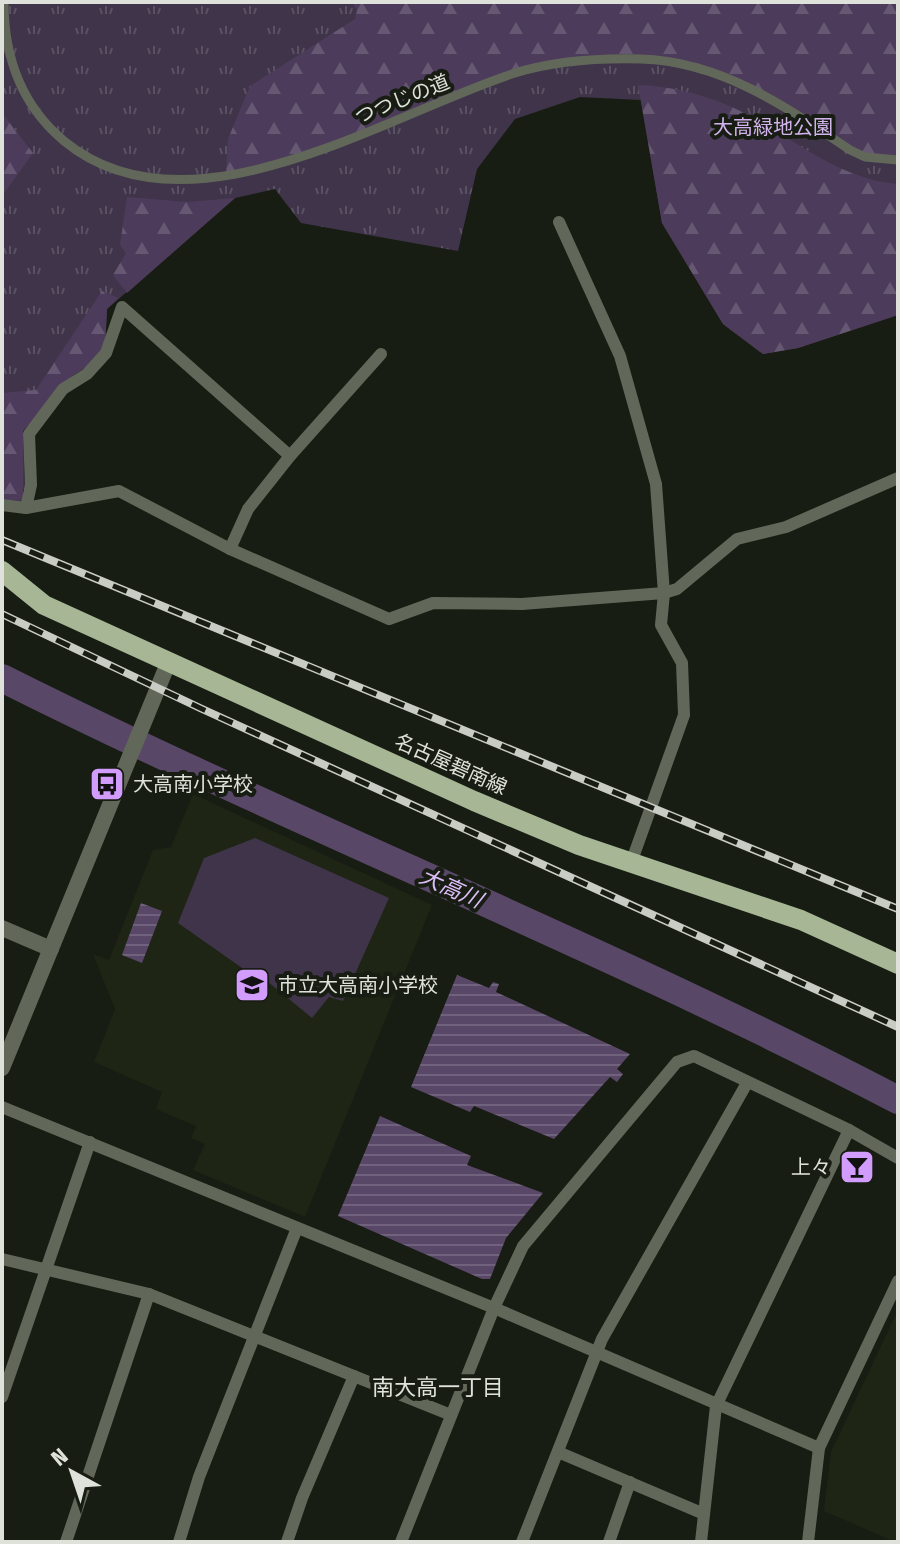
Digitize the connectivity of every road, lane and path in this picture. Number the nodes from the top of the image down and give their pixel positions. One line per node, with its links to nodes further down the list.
1 (4, 2): 2 (street, つつじの道)
2 (898, 160)
3 (559, 222): 11 (street)
4 (381, 354): 5 (street)
5 (290, 456): 8 (street); 9 (street)
6 (898, 478): 11 (street)
7 (2, 505): 8 (street)
8 (26, 508): 9 (street)
9 (230, 549): 11 (street)
10 (2, 571): 12 (main road, 名古屋碧南線)
11 (664, 593): 13 (street)
12 (169, 661): 13 (main road, 名古屋碧南線); 15 (street)
13 (631, 863): 16 (main road, 名古屋碧南線)
14 (2, 928): 15 (street)
15 (51, 949): 17 (street)
16 (898, 964)
17 (2, 1068)
18 (747, 1083): 20 (street); 28 (street); 30 (street)
19 (2, 1107): 21 (street)
20 (849, 1130): 22 (street); 33 (street)
21 (90, 1142): 23 (street); 25 (street)
22 (898, 1158)
23 (297, 1228): 28 (street); 29 (street)
24 (2, 1259): 25 (street)
25 (45, 1271): 27 (street); 32 (street)
26 (898, 1281): 35 (street)
27 (149, 1294): 29 (street); 39 (street)
28 (494, 1308): 30 (street); 34 (street)
29 (255, 1337): 31 (street); 40 (street)
30 (596, 1355): 33 (street); 36 (street)
31 (354, 1376): 34 (street); 41 (street)
32 (2, 1397)
33 (716, 1406): 35 (street); 38 (street)
34 (451, 1415): 42 (street)
35 (819, 1448): 46 (street)
36 (558, 1452): 37 (street); 43 (street)
37 (630, 1482): 38 (street); 44 (street)
38 (704, 1514): 45 (street)
39 (66, 1542)
40 (179, 1542)
41 (287, 1542)
42 (401, 1542)
43 (522, 1542)
44 (609, 1542)
45 (701, 1542)
46 (808, 1542)

